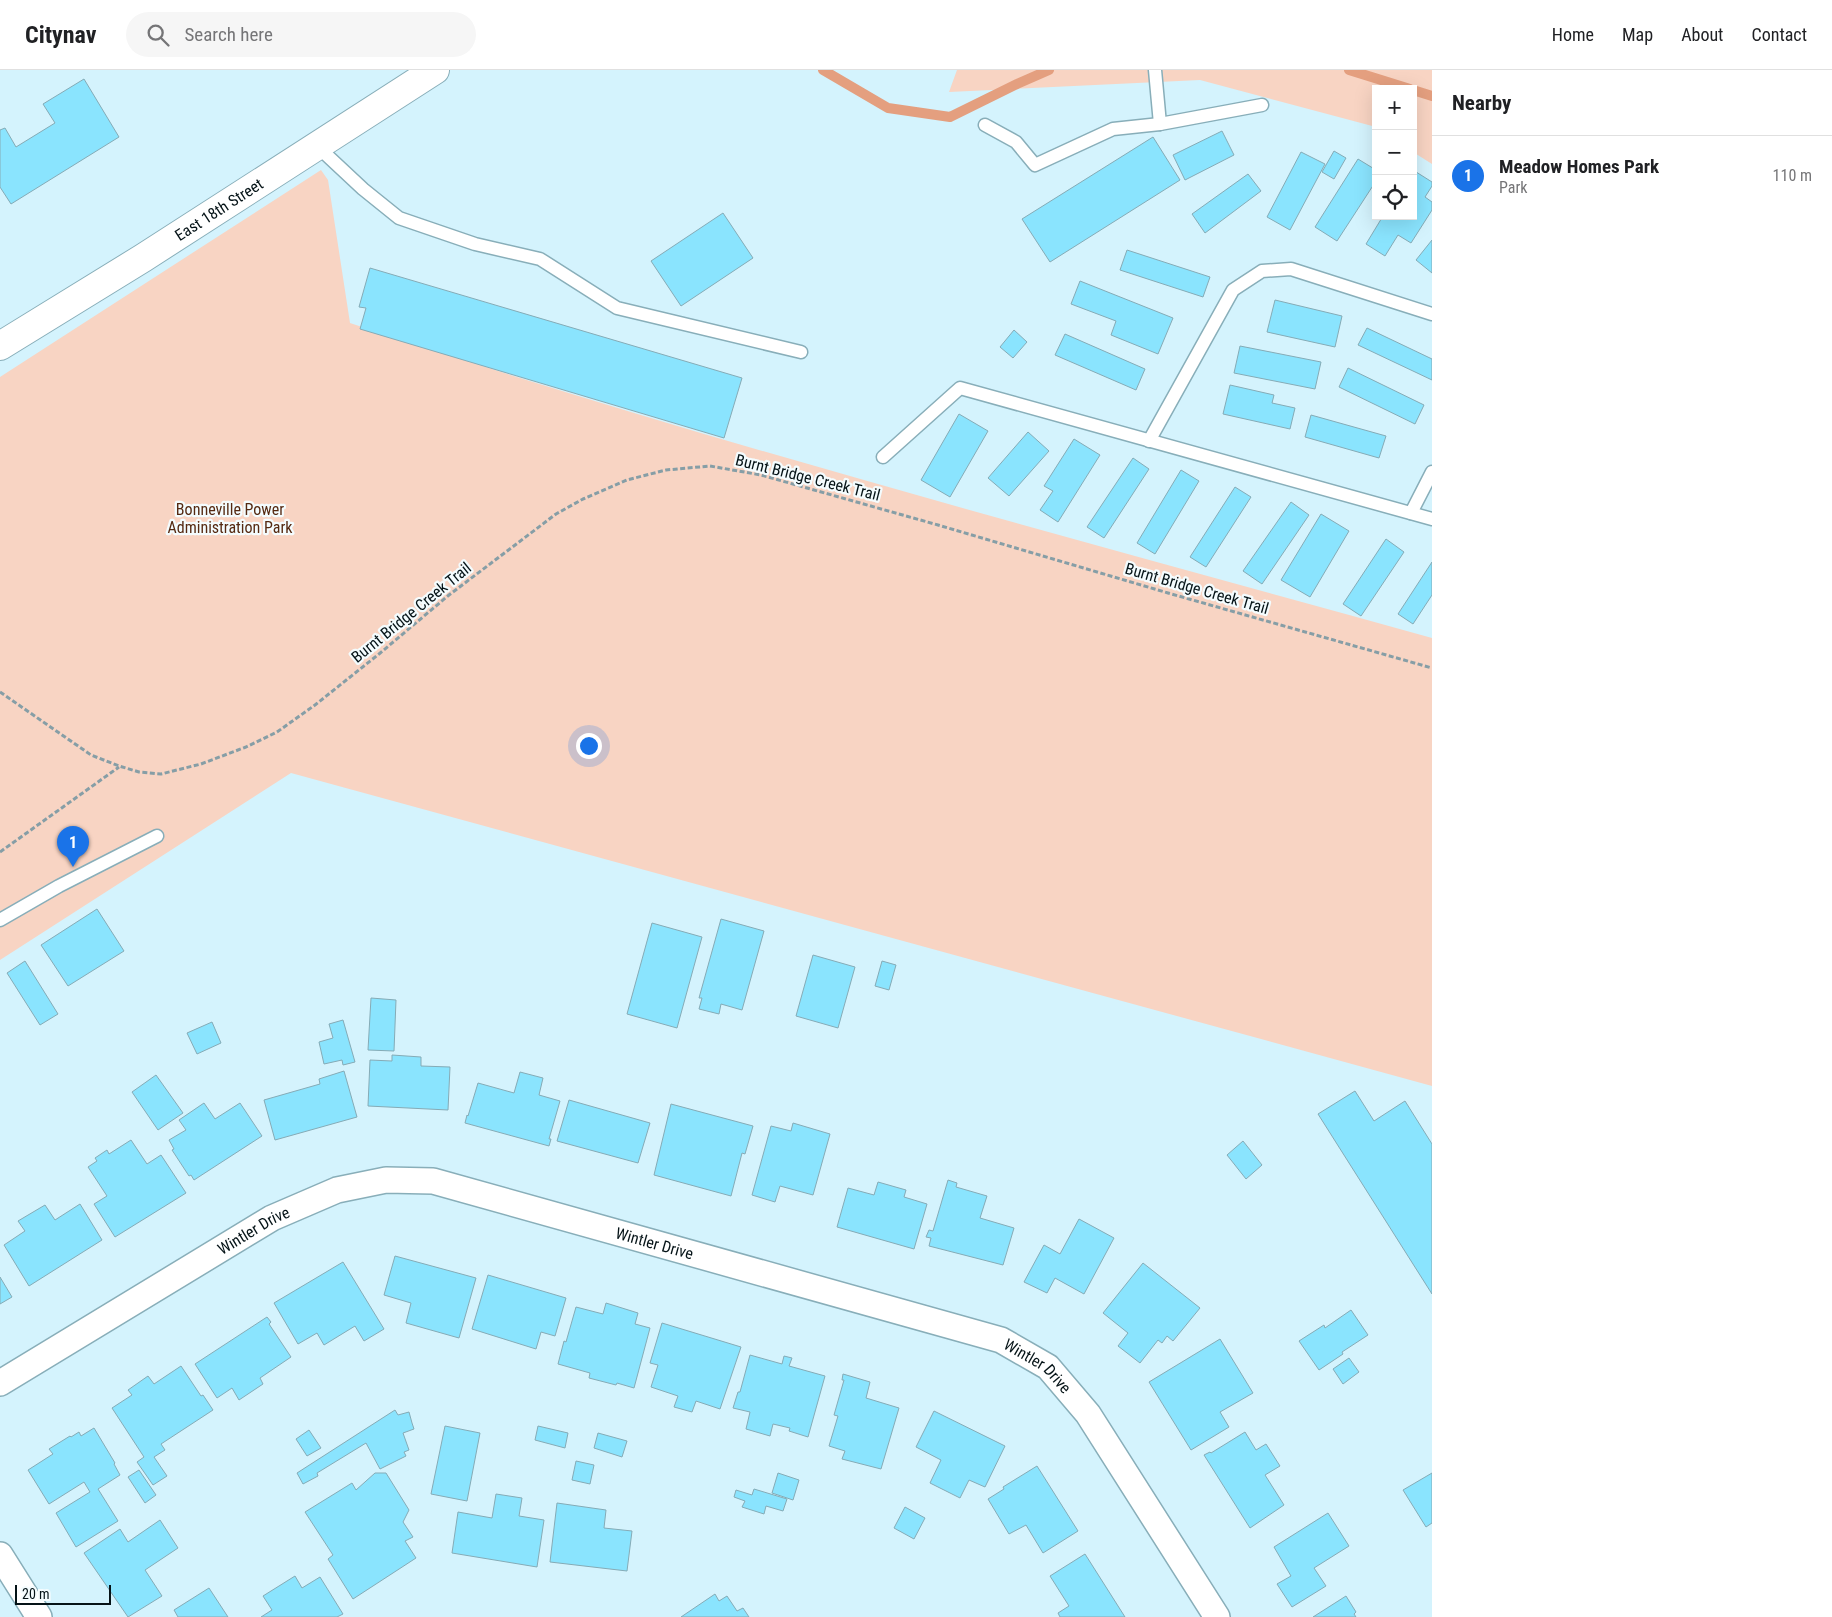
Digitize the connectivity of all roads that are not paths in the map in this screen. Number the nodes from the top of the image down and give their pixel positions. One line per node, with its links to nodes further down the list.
1 (435, 70): 6 (street, East 18th Street)
2 (1155, 70): 4 (lane)
3 (1262, 105): 4 (lane)
4 (1160, 124): 5 (lane)
5 (985, 125)
6 (316, 146): 8 (street, East 18th Street); 9 (lane)
7 (1432, 314): 10 (lane)
8 (2, 341)
9 (801, 352)
10 (1149, 441): 11 (lane); 13 (lane)
11 (883, 457)
12 (1432, 472): 13 (lane)
13 (1411, 513): 14 (lane)
14 (1432, 519)
15 (157, 836): 16 (lane)
16 (0, 920)
17 (0, 1384): 20 (street, Wintler Drive)
18 (0, 1555): 19 (street)
19 (40, 1617)
20 (1217, 1617)

